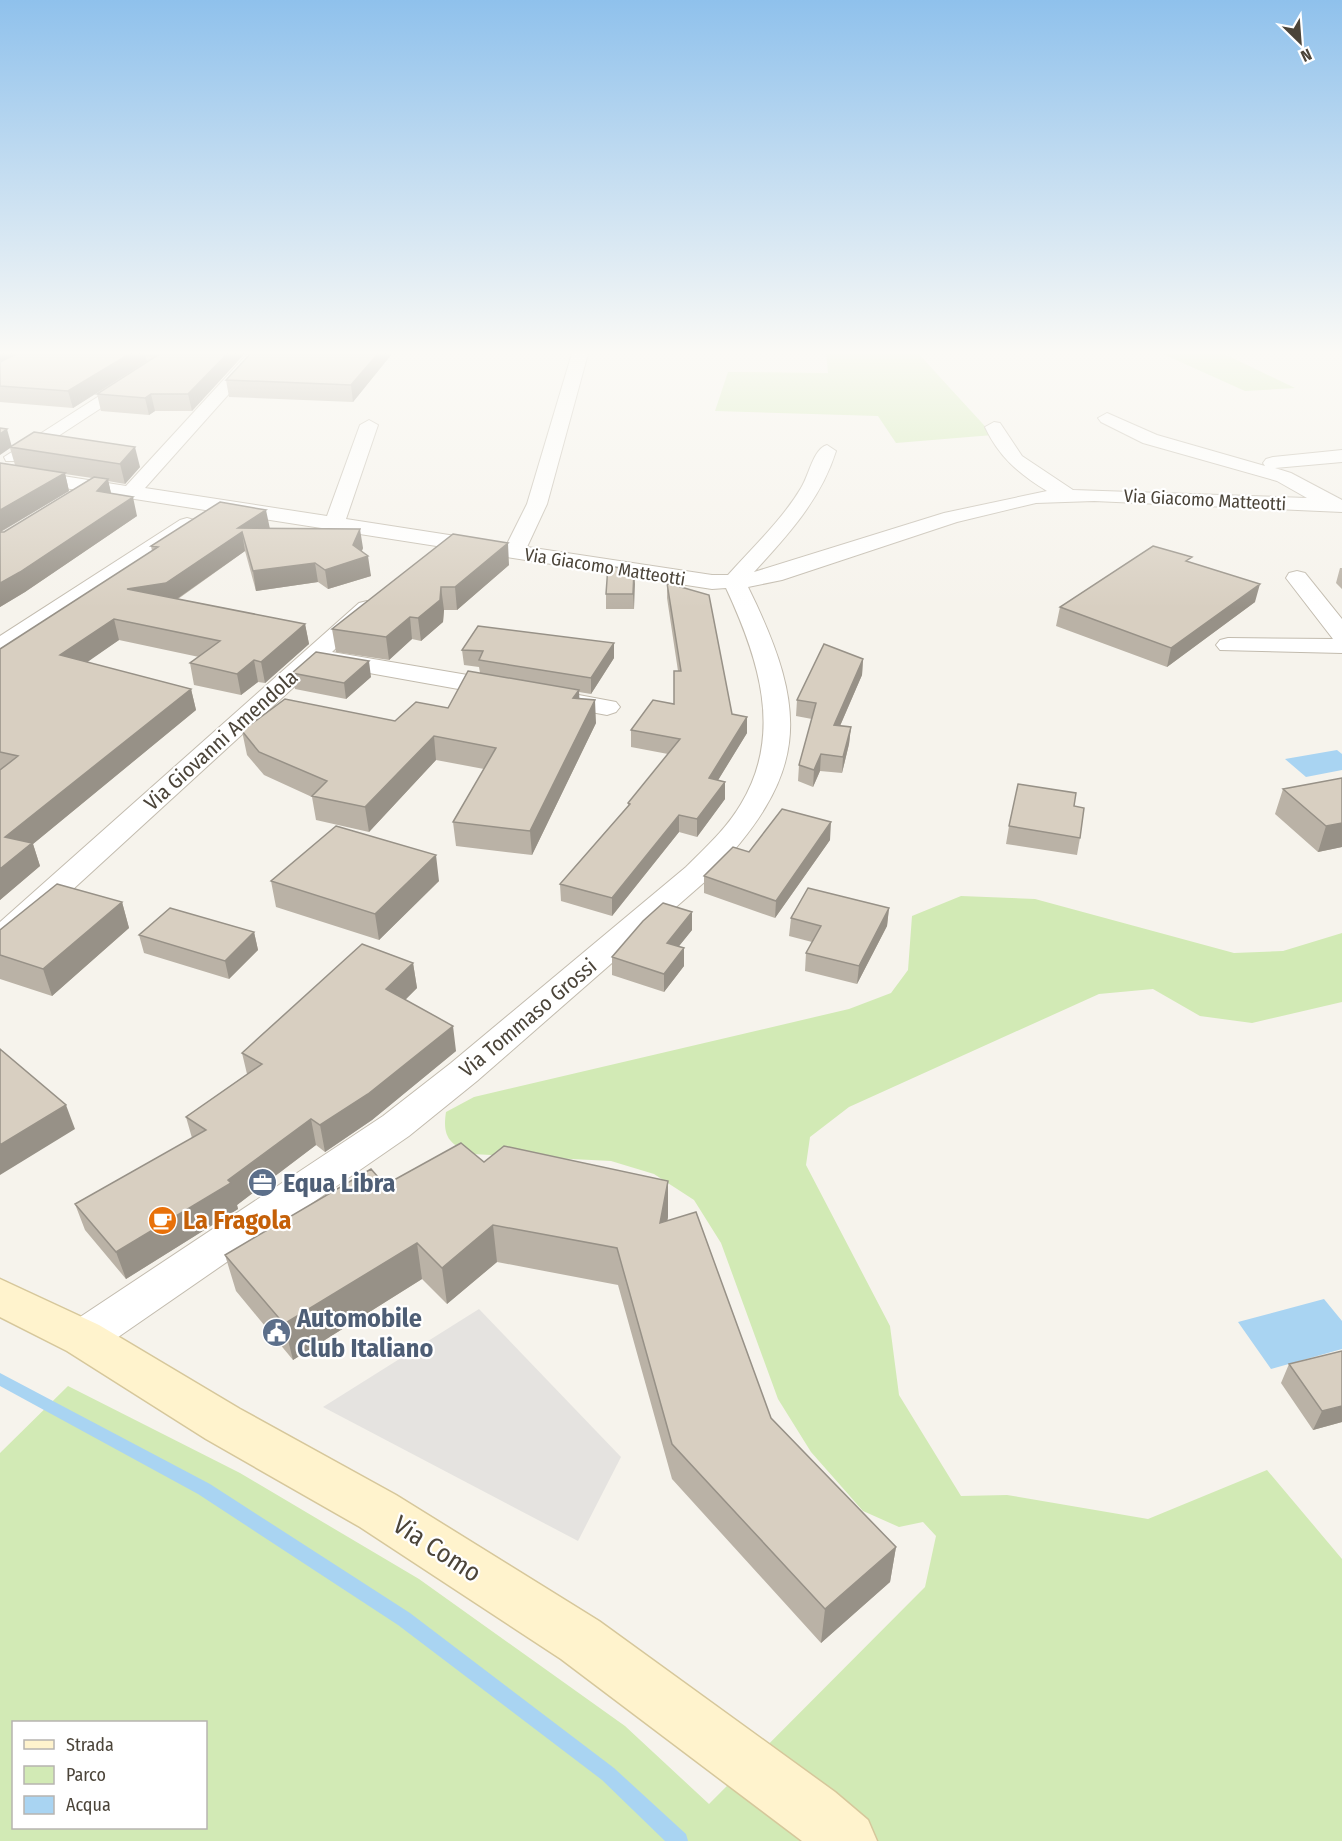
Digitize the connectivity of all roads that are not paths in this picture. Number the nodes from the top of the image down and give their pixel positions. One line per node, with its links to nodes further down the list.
1 (45, 436): 10 (street)
2 (182, 436): 13 (street)
3 (365, 436): 18 (street)
4 (558, 436): 20 (street)
5 (998, 436): 14 (street)
6 (1144, 436): 17 (street)
7 (827, 451): 23 (street)
8 (1342, 456): 9 (street)
9 (1273, 463)
10 (0, 465)
11 (0, 472): 12 (street, Via Giacomo Matteotti)
12 (94, 487): 13 (street, Via Giacomo Matteotti); 15 (street)
13 (131, 492): 16 (street, Via Giacomo Matteotti)
14 (1068, 495): 17 (street, Via Giacomo Matteotti); 23 (street, Via Giacomo Matteotti)
15 (66, 504)
16 (214, 507): 18 (street, Via Giacomo Matteotti); 28 (street)
17 (1339, 507)
18 (334, 525): 19 (street, Via Giacomo Matteotti)
19 (442, 540): 20 (street, Via Giacomo Matteotti); 21 (street)
20 (513, 553): 23 (street, Via Giacomo Matteotti)
21 (416, 564)
22 (1297, 578): 25 (street)
23 (734, 582): 33 (street, Via Tommaso Grossi)
24 (381, 595): 29 (street, Via Giovanni Amendola)
25 (1342, 634)
26 (1228, 645): 27 (street)
27 (1342, 646)
28 (0, 647)
29 (312, 657): 30 (street); 31 (street, Via Giovanni Amendola)
30 (607, 707)
31 (0, 939)
32 (0, 1297): 33 (main road, Via Como)
33 (83, 1338): 34 (main road, Via Como)
34 (847, 1841)

